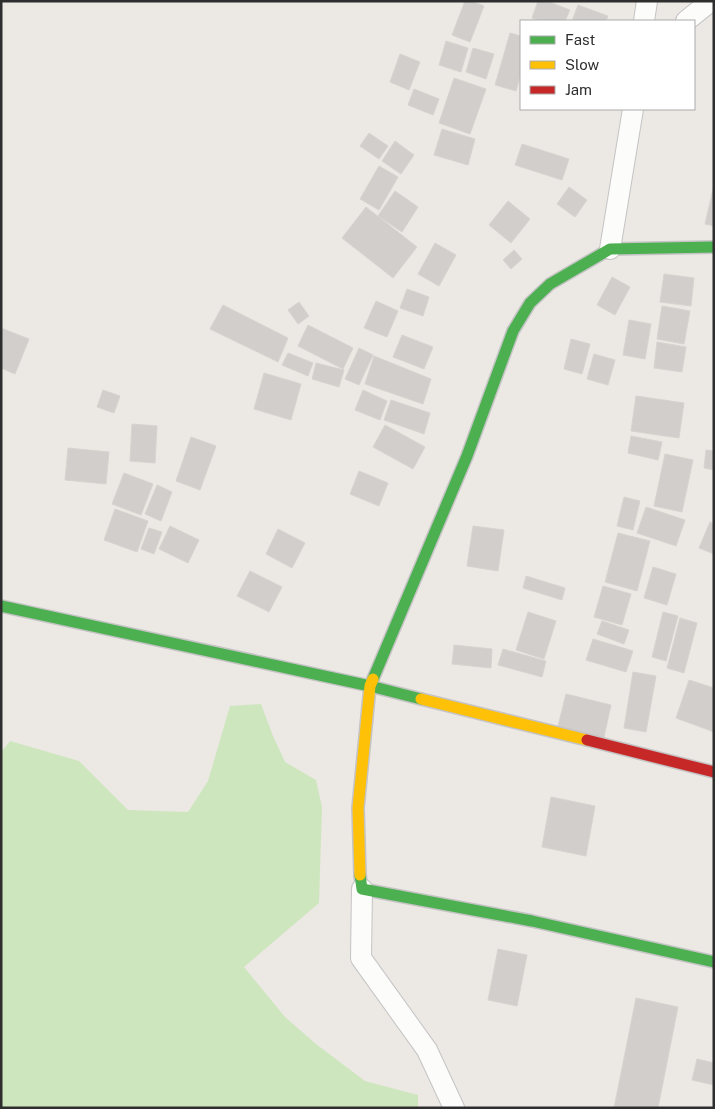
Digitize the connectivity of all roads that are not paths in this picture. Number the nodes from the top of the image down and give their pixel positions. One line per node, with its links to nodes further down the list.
1 (647, 1): 3 (street)
2 (711, 1): 4 (street)
3 (644, 20)
4 (687, 20)
5 (633, 110): 7 (street)
6 (714, 247): 7 (street)
7 (610, 249): 9 (street)
8 (1, 606): 9 (street)
9 (370, 686): 10 (street); 11 (street)
10 (714, 772)
11 (362, 889): 12 (street); 13 (street)
12 (714, 962)
13 (454, 1108)

